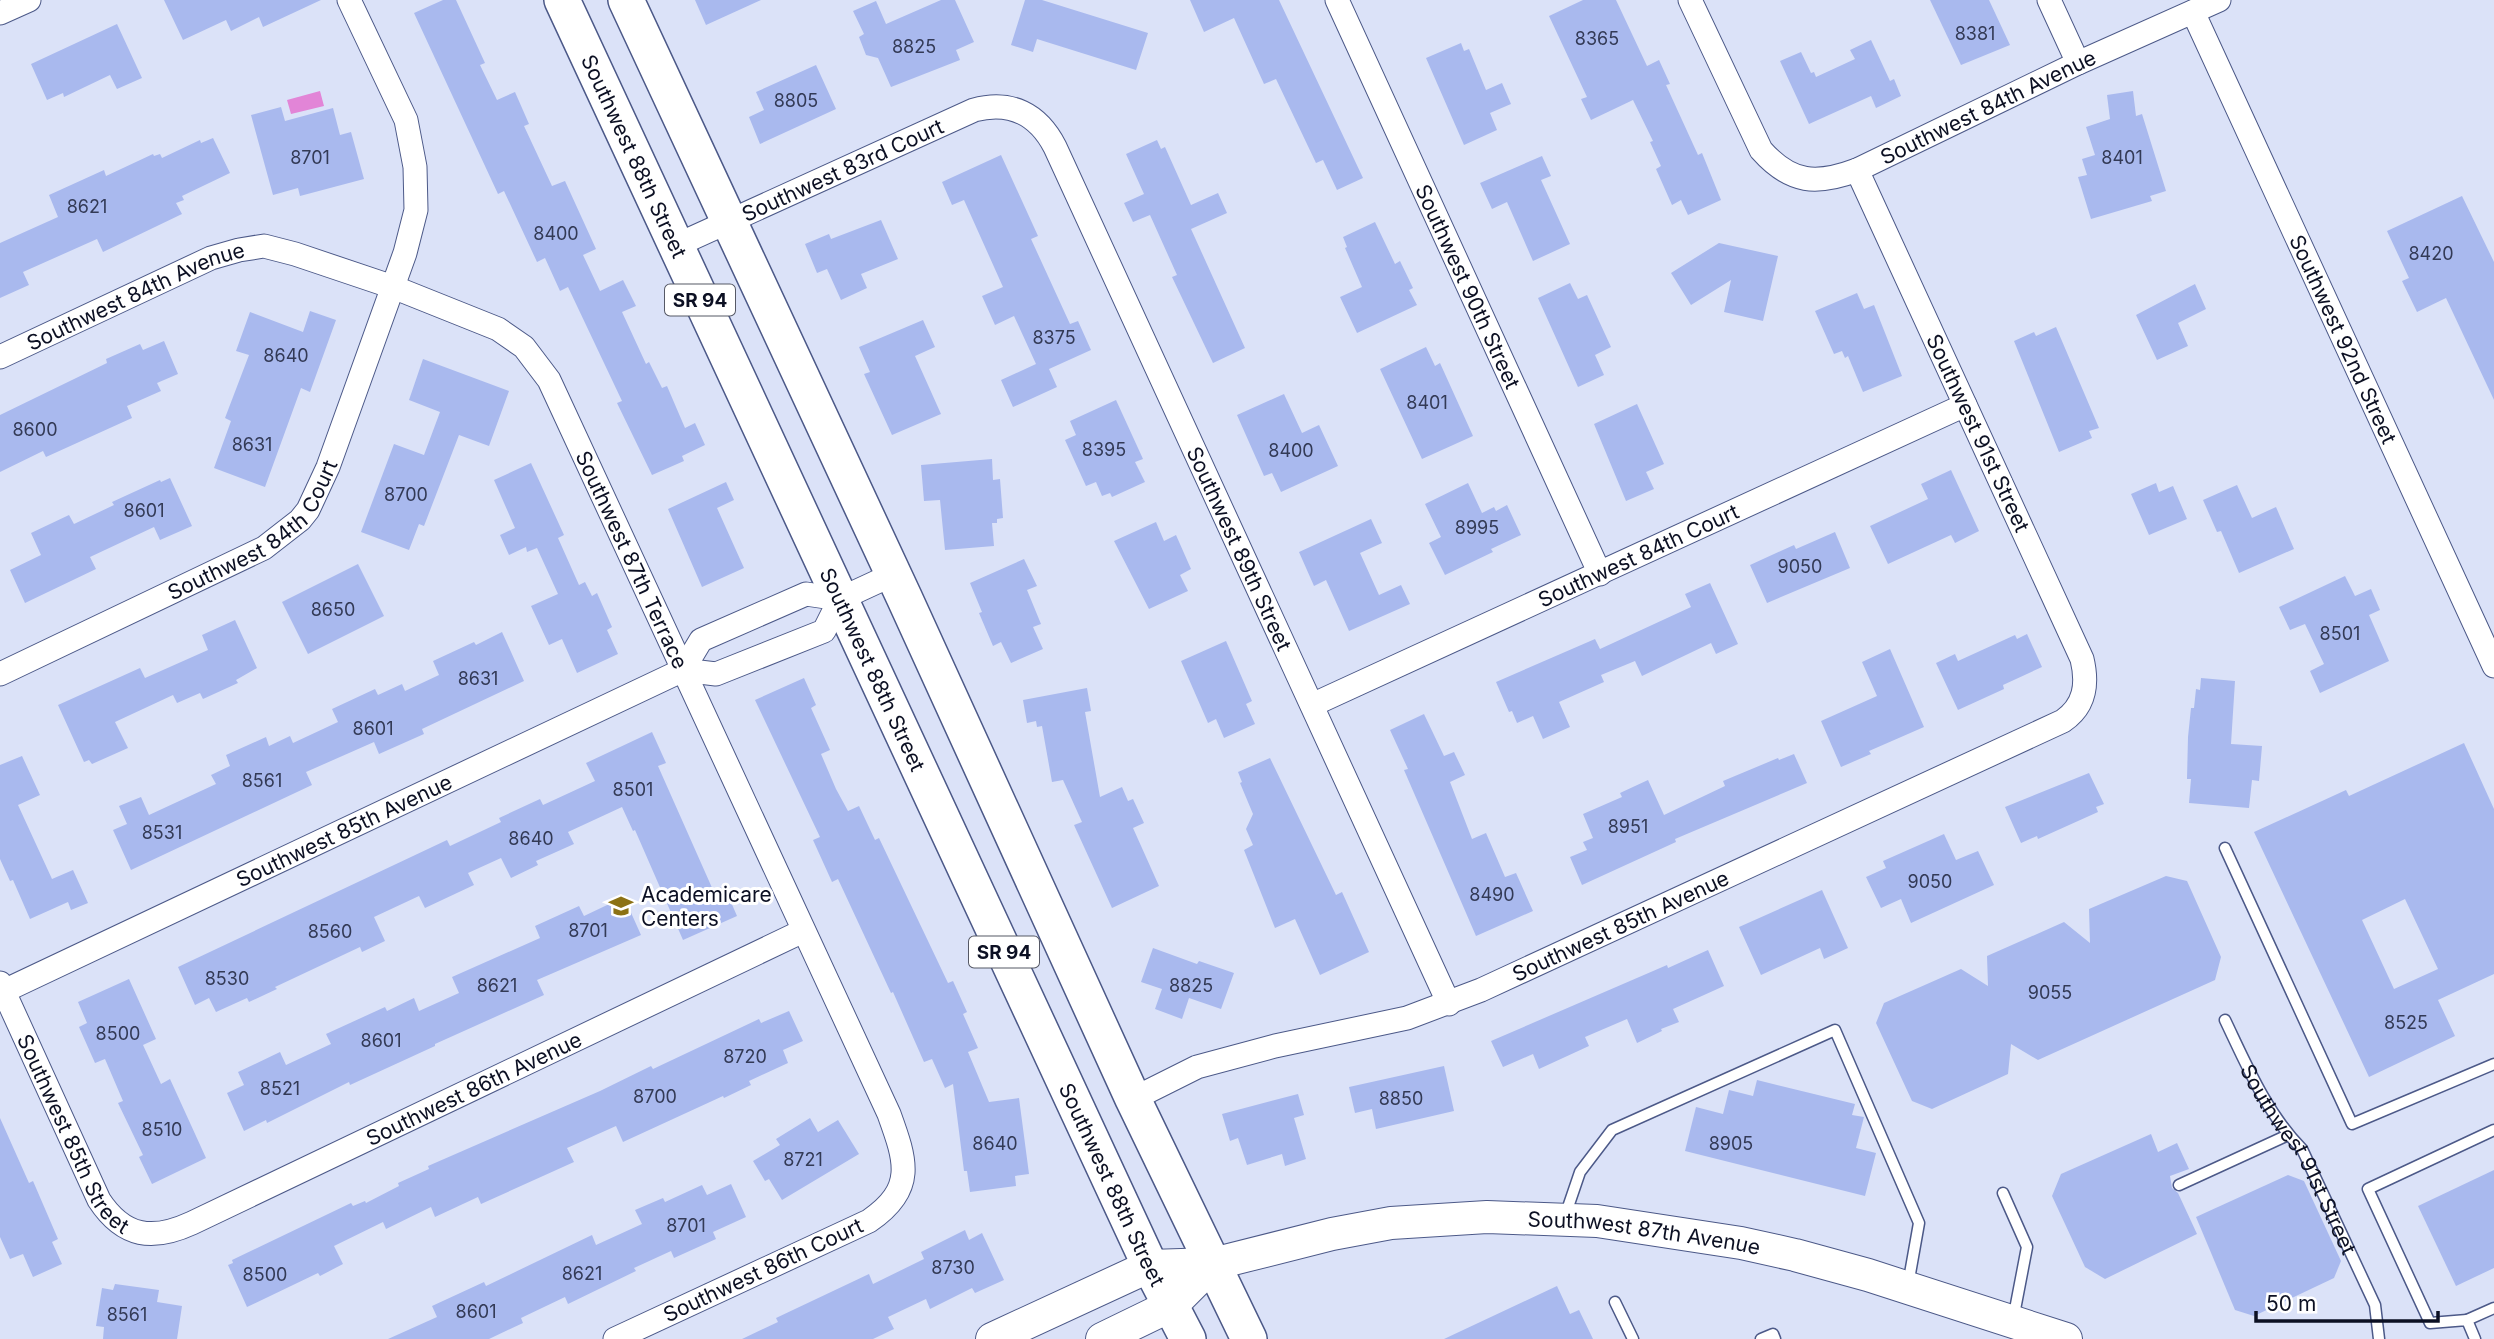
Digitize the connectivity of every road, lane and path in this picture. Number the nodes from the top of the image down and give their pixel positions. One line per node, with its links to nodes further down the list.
1 (29, 0): 10 (street)
2 (349, 0): 16 (street)
3 (562, 0): 15 (main road, Southwest 88th Street / SR 94)
4 (626, 0): 14 (main road, SR 94)
5 (1337, 0): 20 (street, Southwest 90th Street)
6 (1690, 0): 13 (street, Southwest 84th Avenue)
7 (2049, 0): 11 (street)
8 (2219, 0): 9 (street, Southwest 84th Avenue)
9 (2193, 12): 11 (street, Southwest 84th Avenue); 22 (street, Southwest 92nd Street)
10 (0, 13)
11 (2078, 63): 13 (street, Southwest 84th Avenue)
12 (1014, 108): 14 (street, Southwest 83rd Court); 26 (street, Southwest 89th Street)
13 (1857, 170): 18 (street, Southwest 91st Street)
14 (729, 222): 15 (street, Southwest 83rd Court); 19 (main road, SR 94)
15 (676, 246): 21 (main road, Southwest 88th Street / SR 94)
16 (393, 287): 17 (street, Southwest 84th Avenue); 23 (street, Southwest 87th Terrace); 24 (street, Southwest 84th Court)
17 (0, 357)
18 (1965, 405): 20 (street, Southwest 84th Court); 25 (street, Southwest 91st Street)
19 (894, 574): 21 (street); 33 (main road, SR 94)
20 (1600, 574): 26 (street, Southwest 84th Court)
21 (840, 599): 23 (street); 23 (street); 42 (main road, Southwest 88th Street / SR 94)
22 (2494, 666)
23 (683, 670): 28 (street, Southwest 87th Terrace); 29 (street, Southwest 85th Avenue)
24 (0, 674)
25 (2083, 698): 30 (street, Southwest 85th Avenue)
26 (1312, 705): 30 (street, Southwest 89th Street)
27 (2225, 848): 32 (lane)
28 (803, 931): 37 (street, Southwest 87th Terrace); 40 (street, Southwest 86th Avenue)
29 (2, 987): 40 (street, Southwest 85th Street)
30 (1449, 1004): 33 (street, Southwest 85th Avenue)
31 (2225, 1020): 35 (lane, Southwest 91st Street)
32 (2494, 1064)
33 (1133, 1099): 41 (main road, SR 94)
34 (2494, 1130): 47 (lane)
35 (2288, 1135): 36 (lane); 58 (lane, Southwest 91st Street)
36 (2179, 1185)
37 (901, 1187): 49 (street, Southwest 86th Court)
38 (2003, 1193): 48 (lane)
39 (1564, 1219): 41 (main road, Southwest 87th Avenue); 43 (main road, Southwest 87th Avenue); 43 (lane)
40 (140, 1234)
41 (1213, 1264): 42 (main road, Southwest 87th Avenue); 45 (main road); 53 (main road, SR 94)
42 (1150, 1266): 45 (main road, Southwest 88th Street / SR 94); 50 (main road, Southwest 87th Avenue)
43 (1907, 1288): 48 (main road, Southwest 87th Avenue)
44 (1615, 1302): 54 (lane)
45 (1172, 1305): 51 (main road); 52 (main road, Southwest 88th Street / SR 94)
46 (2494, 1308): 47 (lane)
47 (2467, 1320): 59 (lane)
48 (2012, 1322): 57 (main road, Southwest 87th Avenue)
49 (615, 1339)
50 (992, 1339)
51 (1102, 1339)
52 (1188, 1339)
53 (1249, 1339)
54 (1633, 1339)
55 (1761, 1339): 56 (lane)
56 (1775, 1339)
57 (2066, 1339)
58 (2379, 1339)
59 (2475, 1339)

